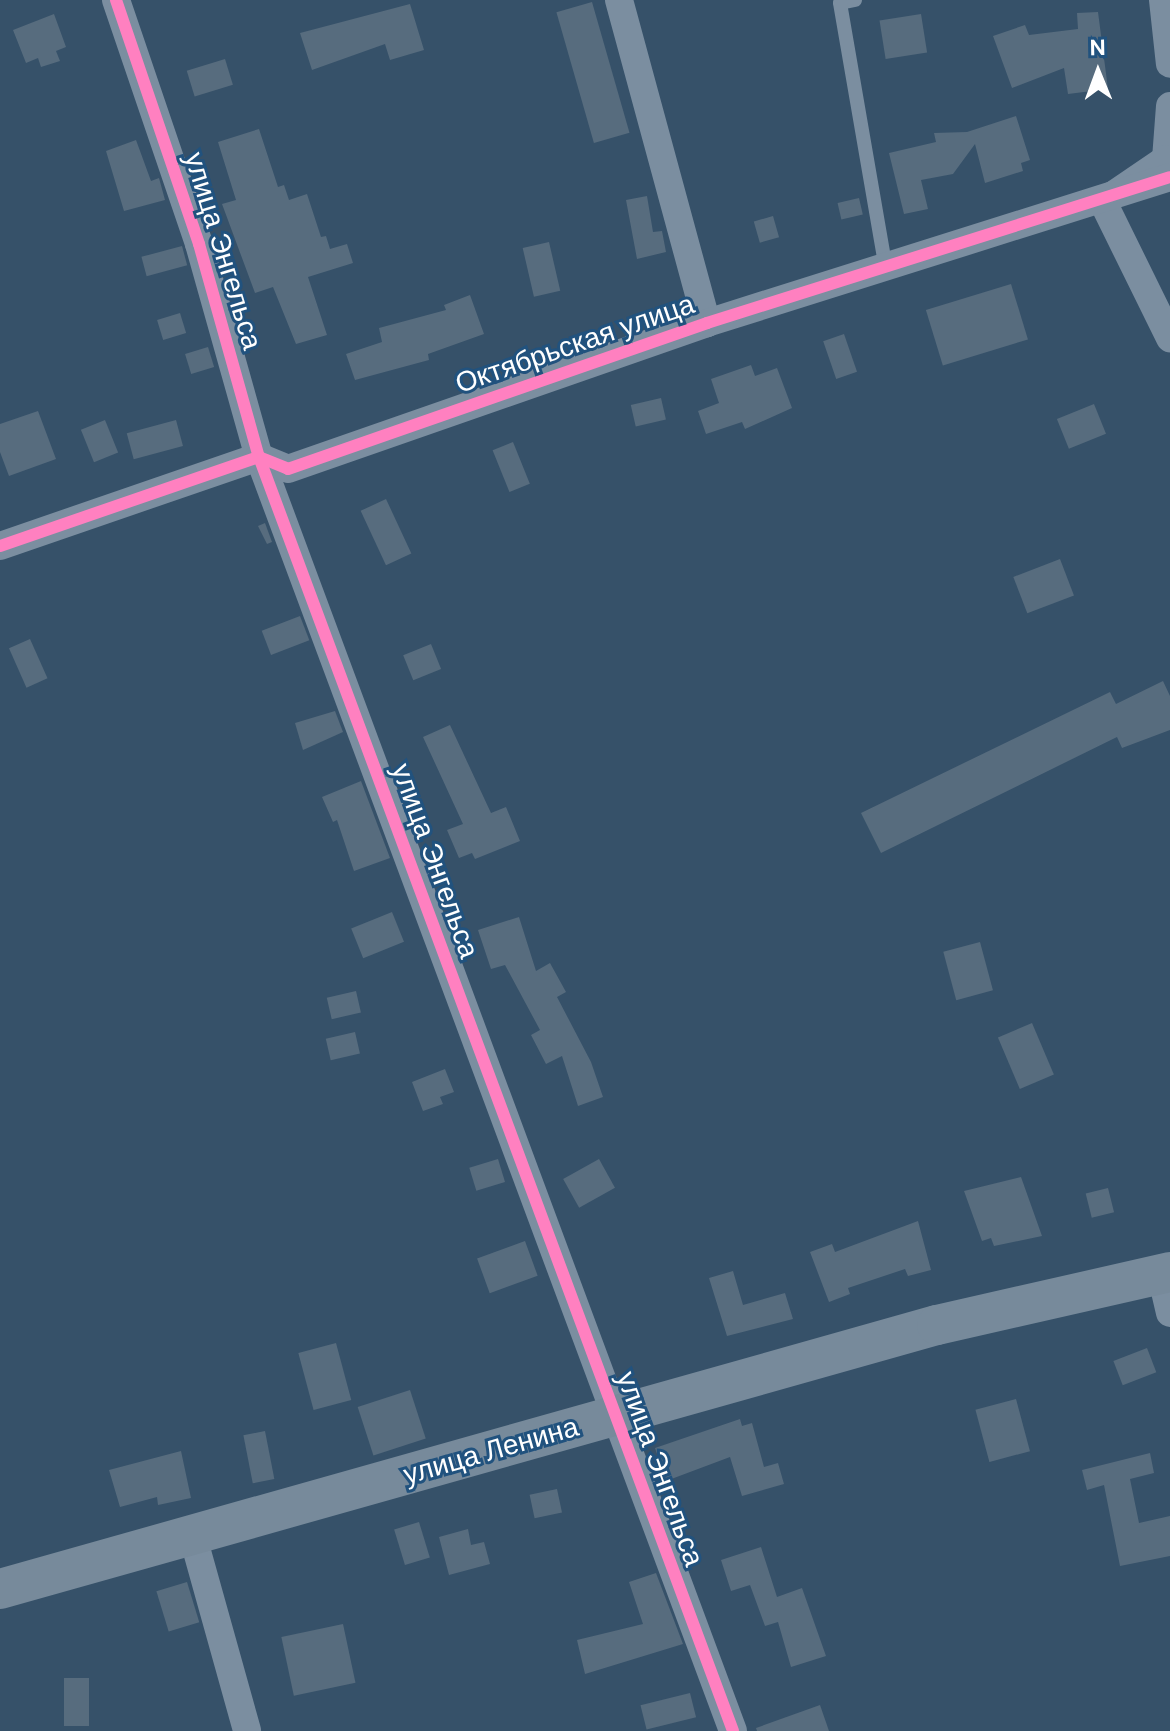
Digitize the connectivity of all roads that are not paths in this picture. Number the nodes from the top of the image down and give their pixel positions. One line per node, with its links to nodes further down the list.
1 (116, 0): 12 (street, улица Энгельса)
2 (619, 0): 10 (street, Октябрьская улица)
3 (855, 0): 9 (lane)
4 (1163, 0): 5 (street)
5 (1170, 64)
6 (1170, 106): 8 (street)
7 (1170, 177): 8 (street, Октябрьская улица)
8 (1103, 202): 9 (street, Октябрьская улица); 11 (street)
9 (886, 268): 10 (street, Октябрьская улица)
10 (707, 323): 12 (street, Октябрьская улица)
11 (1170, 338)
12 (259, 457): 13 (street); 16 (street, улица Энгельса)
13 (0, 546)
14 (1165, 1273): 15 (street); 16 (street, улица Ленина)
15 (1170, 1313)
16 (612, 1416): 17 (street, улица Ленина); 20 (street, улица Энгельса)
17 (193, 1537): 18 (street, улица Ленина); 19 (street)
18 (0, 1589)
19 (247, 1731)
20 (733, 1731)

